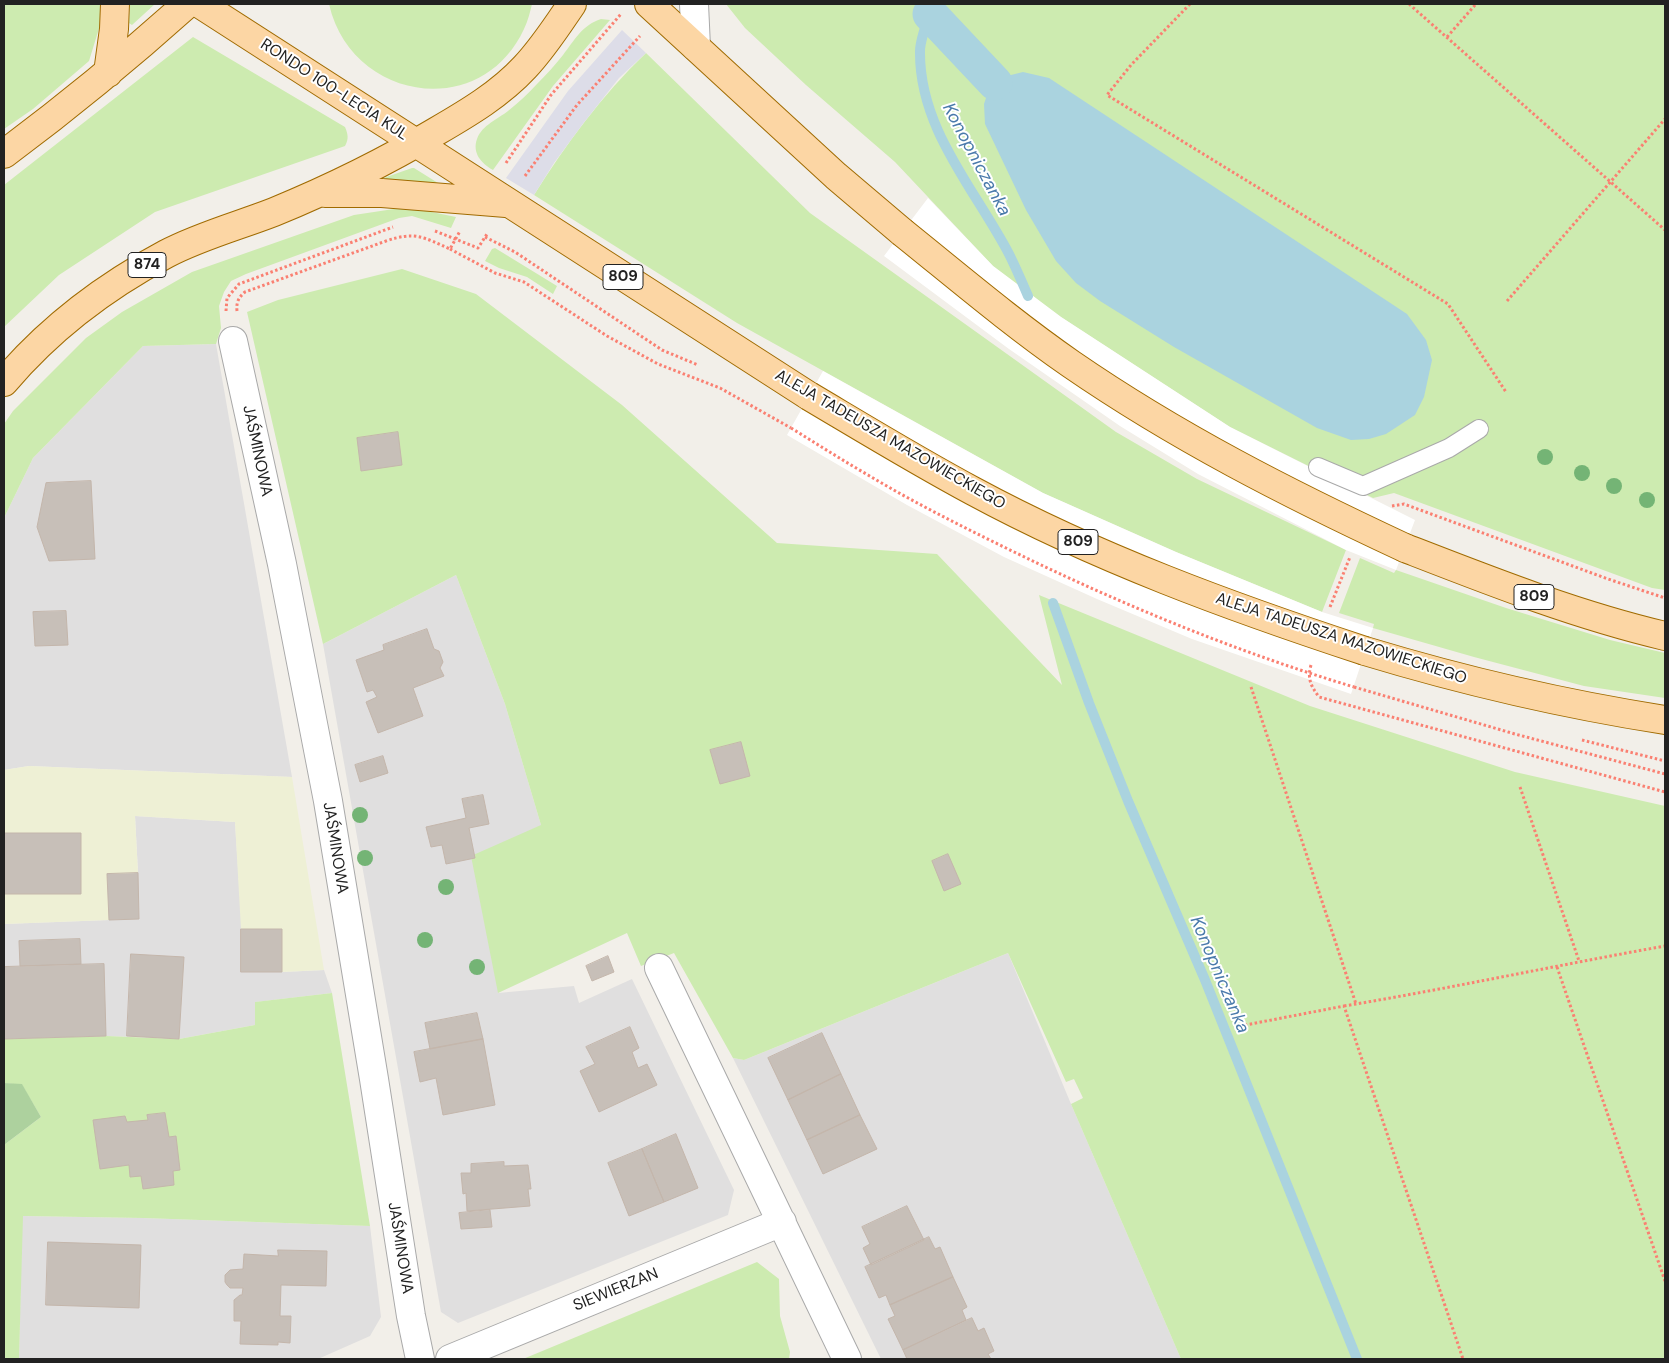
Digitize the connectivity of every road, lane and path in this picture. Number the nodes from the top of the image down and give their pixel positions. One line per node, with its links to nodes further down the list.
1 (115, 4): 12 (main road)
2 (187, 4): 12 (main road)
3 (200, 4): 14 (main road, RONDO 100-LECIA KUL / 809)
4 (572, 4): 14 (main road, RONDO 100-LECIA KUL)
5 (694, 4): 11 (street)
6 (1190, 4): 29 (path)
7 (1409, 4): 10 (path)
8 (1476, 4): 10 (path)
9 (654, 8): 11 (main road, 809); 18 (path)
10 (1447, 38): 16 (path)
11 (696, 47): 37 (main road, 809, bridge)
12 (108, 73): 15 (main road)
13 (1665, 119): 16 (path)
14 (416, 143): 17 (main road, 874); 18 (main road, ALEJA TADEUSZA MAZOWIECKIEGO / 809)
15 (4, 154)
16 (1610, 182): 21 (path); 25 (path)
17 (318, 193): 18 (main road, 874); 28 (main road, 874)
18 (508, 203): 22 (path); 41 (main road, ALEJA TADEUSZA MAZOWIECKIEGO / 809, bridge)
19 (398, 225): 24 (path)
20 (431, 229): 22 (path)
21 (1665, 230)
22 (485, 237): 27 (path)
23 (450, 249): 30 (path)
24 (245, 281)
25 (1507, 301)
26 (232, 341): 54 (street, JAŚMINOWA)
27 (701, 366)
28 (4, 382)
29 (1506, 392)
30 (791, 428)
31 (1479, 429): 32 (lane)
32 (1318, 467)
33 (1384, 507): 35 (path)
34 (1351, 552): 36 (path)
35 (1665, 598)
36 (1327, 612)
37 (1665, 636)
38 (1314, 657): 44 (path)
39 (1250, 687): 49 (path)
40 (1354, 687): 42 (path)
41 (1665, 720)
42 (1665, 774)
43 (1520, 787): 46 (path)
44 (1665, 792)
45 (1665, 946): 46 (path)
46 (1579, 961): 47 (path)
47 (1557, 967): 49 (path); 53 (path)
48 (659, 968): 52 (street)
49 (1356, 1004): 50 (path)
50 (1344, 1006): 51 (path); 57 (path)
51 (1235, 1027)
52 (782, 1222): 55 (street, SIEWIERZAN); 56 (street)
53 (1665, 1281)
54 (420, 1359)
55 (450, 1359)
56 (847, 1359)
57 (1463, 1359)

